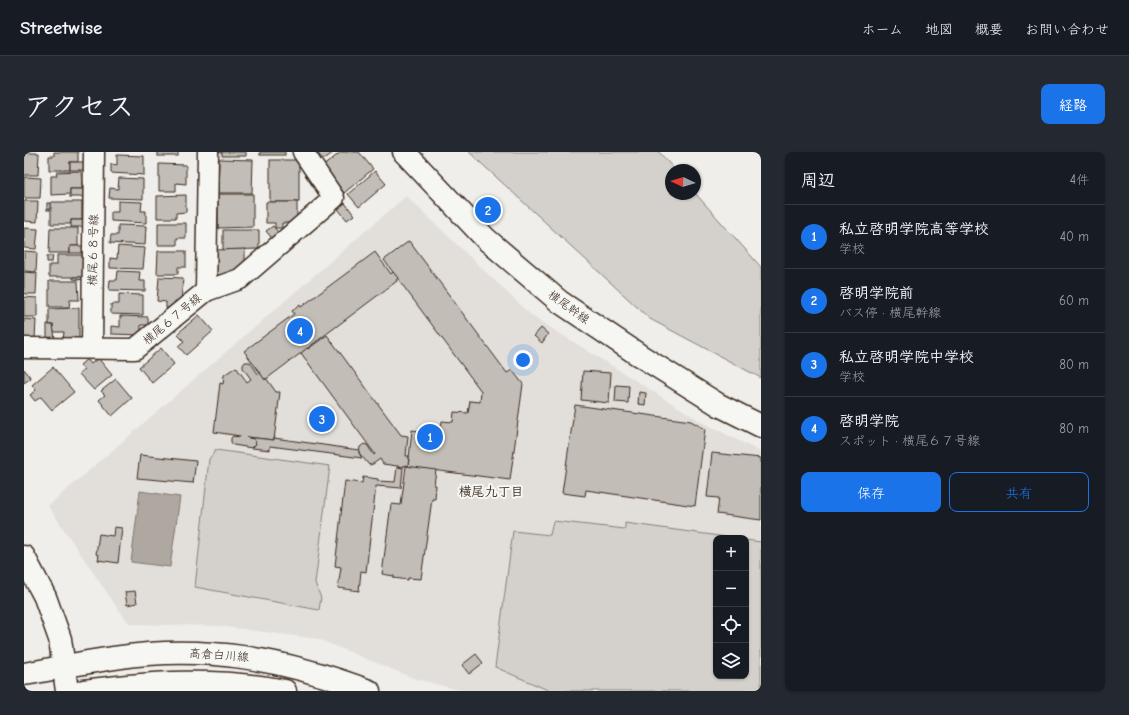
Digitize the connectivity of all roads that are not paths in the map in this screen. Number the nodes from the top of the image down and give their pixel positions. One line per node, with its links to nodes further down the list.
1 (94, 152): 7 (street, 横尾６８号線)
2 (208, 152): 5 (street, 横尾６７号線)
3 (303, 152): 5 (street)
4 (404, 152): 8 (street, 横尾幹線)
5 (206, 291): 7 (street, 横尾６７号線)
6 (24, 348): 7 (street, 横尾６７号線)
7 (92, 348)
8 (761, 426)
9 (24, 557): 10 (street)
10 (64, 667): 11 (street, 高倉白川線); 12 (street); 15 (street, 高倉白川線)
11 (24, 674)
12 (67, 691)
13 (84, 691): 14 (street)
14 (285, 691)
15 (370, 691)

